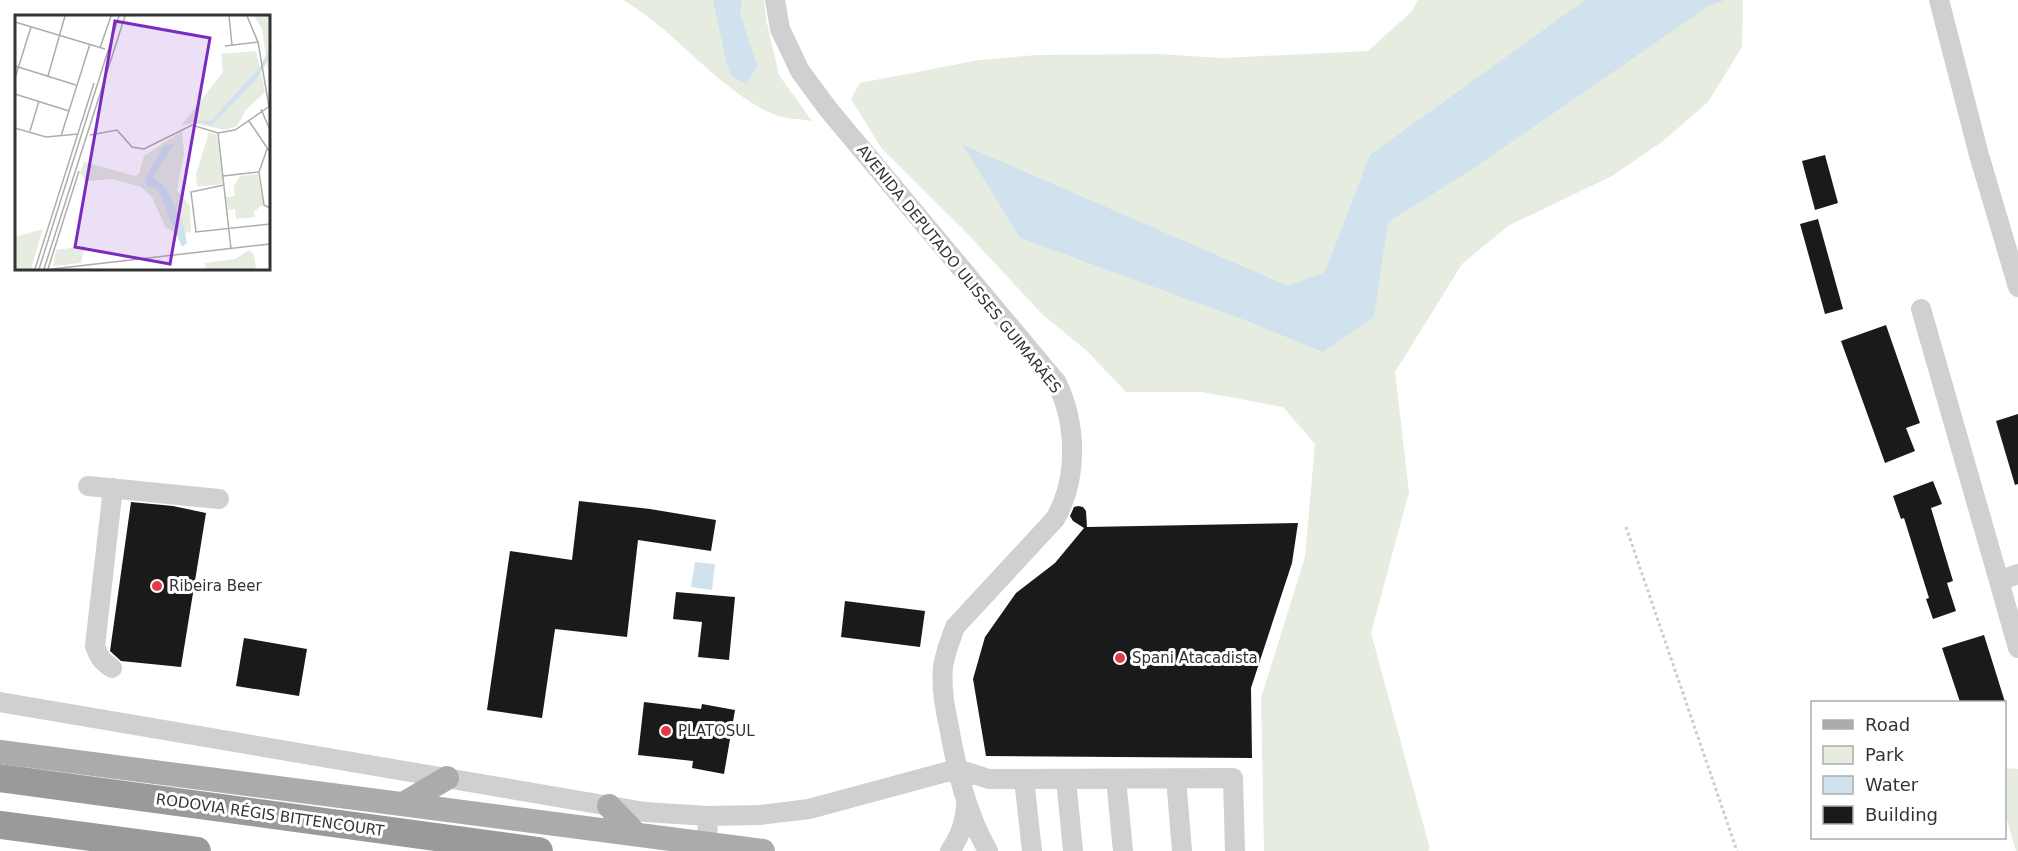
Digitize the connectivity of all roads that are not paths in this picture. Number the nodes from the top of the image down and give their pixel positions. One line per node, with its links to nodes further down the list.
1 (775, 0): 16 (street, AVENIDA DEPUTADO ULISSES GUIMARÃES)
2 (1939, 0): 3 (street)
3 (2018, 287)
4 (1921, 309): 9 (street)
5 (88, 486): 6 (street)
6 (113, 488): 7 (street); 11 (street)
7 (219, 499)
8 (2018, 574): 9 (street)
9 (1999, 581): 10 (street)
10 (2018, 648)
11 (112, 668)
12 (0, 702): 18 (street)
13 (0, 742): 15 (street)
14 (0, 752): 15 (main road)
15 (32, 757): 25 (main road)
16 (957, 769): 20 (street); 24 (street, AVENIDA DEPUTADO ULISSES GUIMARÃES); 27 (street)
17 (0, 778): 33 (highway, RODOVIA RÉGIS BITTENCOURT)
18 (447, 778): 25 (main road); 26 (street)
19 (1176, 778): 23 (street); 40 (street); 41 (street)
20 (989, 779): 21 (street); 24 (street)
21 (1024, 779): 22 (street); 37 (street)
22 (1066, 779): 23 (street); 38 (street)
23 (1116, 779): 39 (street)
24 (966, 801): 35 (street, AVENIDA DEPUTADO ULISSES GUIMARÃES); 36 (street, AVENIDA DEPUTADO ULISSES GUIMARÃES)
25 (403, 804): 29 (main road)
26 (599, 804): 27 (street); 29 (street); 30 (main road)
27 (708, 816): 31 (street)
28 (0, 825): 32 (highway)
29 (589, 829): 30 (main road)
30 (636, 834): 31 (main road)
31 (707, 843): 34 (main road)
32 (197, 851)
33 (540, 851)
34 (763, 851)
35 (950, 851)
36 (988, 851)
37 (1032, 851)
38 (1073, 851)
39 (1123, 851)
40 (1182, 851)
41 (1235, 851)

